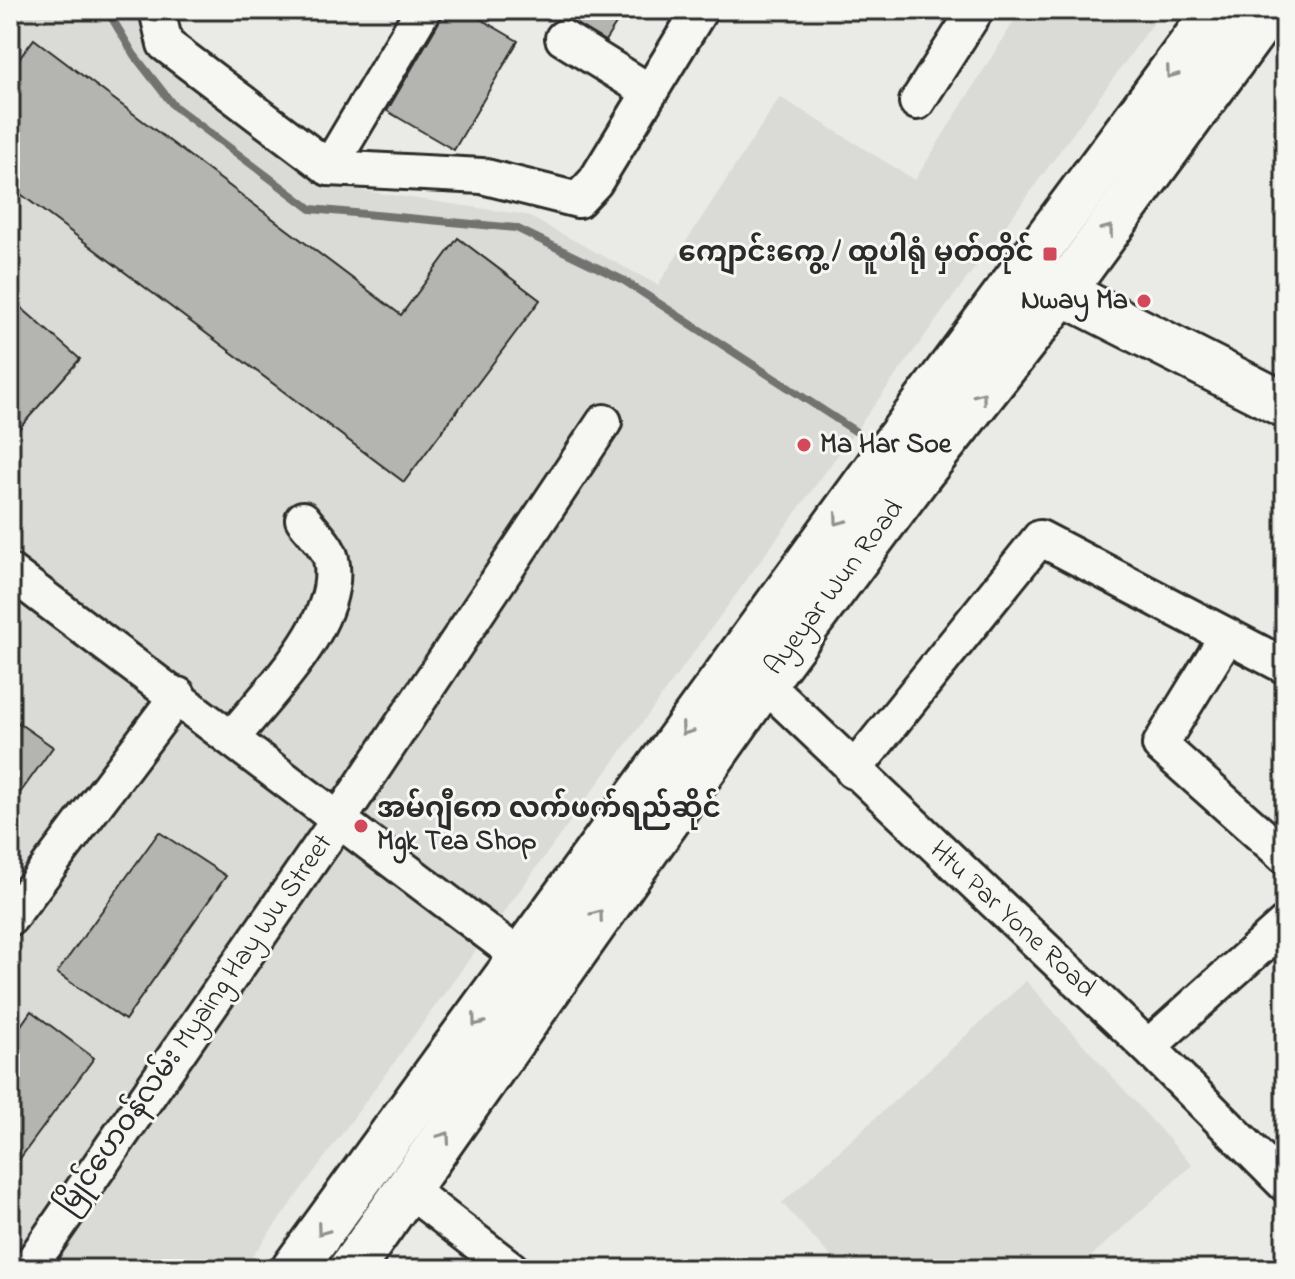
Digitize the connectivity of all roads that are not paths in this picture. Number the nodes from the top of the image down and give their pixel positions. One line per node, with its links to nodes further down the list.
1 (157, 10): 10 (street)
2 (423, 10): 10 (street)
3 (700, 10): 8 (street)
4 (976, 10): 9 (street)
5 (1217, 10): 11 (main road, Ayeyar Wun Road, one-way to 11)
6 (1269, 10): 12 (main road, Ayeyar Wun Road, one-way to 6)
7 (563, 38): 8 (street)
8 (650, 92): 10 (street)
9 (917, 102)
10 (329, 168)
11 (1024, 273): 12 (main road); 19 (main road, Ayeyar Wun Road, one-way to 19)
12 (1062, 293): 13 (main road); 19 (main road, Ayeyar Wun Road, one-way to 12)
13 (1285, 405)
14 (604, 422): 23 (street, မြိုင်ဟေဝန်လမ်း Myaing Hay Wu Street)
15 (303, 519): 21 (street)
16 (10, 572): 20 (street)
17 (1227, 636): 18 (street); 22 (street); 24 (street)
18 (1285, 666)
19 (750, 673): 22 (street, Htu Par Yone Road); 27 (main road, Ayeyar Wun Road)
20 (178, 695): 21 (street); 25 (street)
21 (233, 737): 23 (street)
22 (853, 771): 28 (street, Htu Par Yone Road)
23 (340, 818): 27 (street); 31 (street, မြိုင်ဟေဝန်လမ်း Myaing Hay Wu Street)
24 (1285, 856)
25 (10, 918)
26 (1285, 924): 28 (street)
27 (539, 969): 30 (main road, one-way to 27); 32 (main road, one-way to 32)
28 (1148, 1047): 29 (street, Htu Par Yone Road)
29 (1285, 1184)
30 (409, 1190): 33 (main road); 34 (street)
31 (28, 1269)
32 (294, 1269)
33 (351, 1269)
34 (511, 1269)

